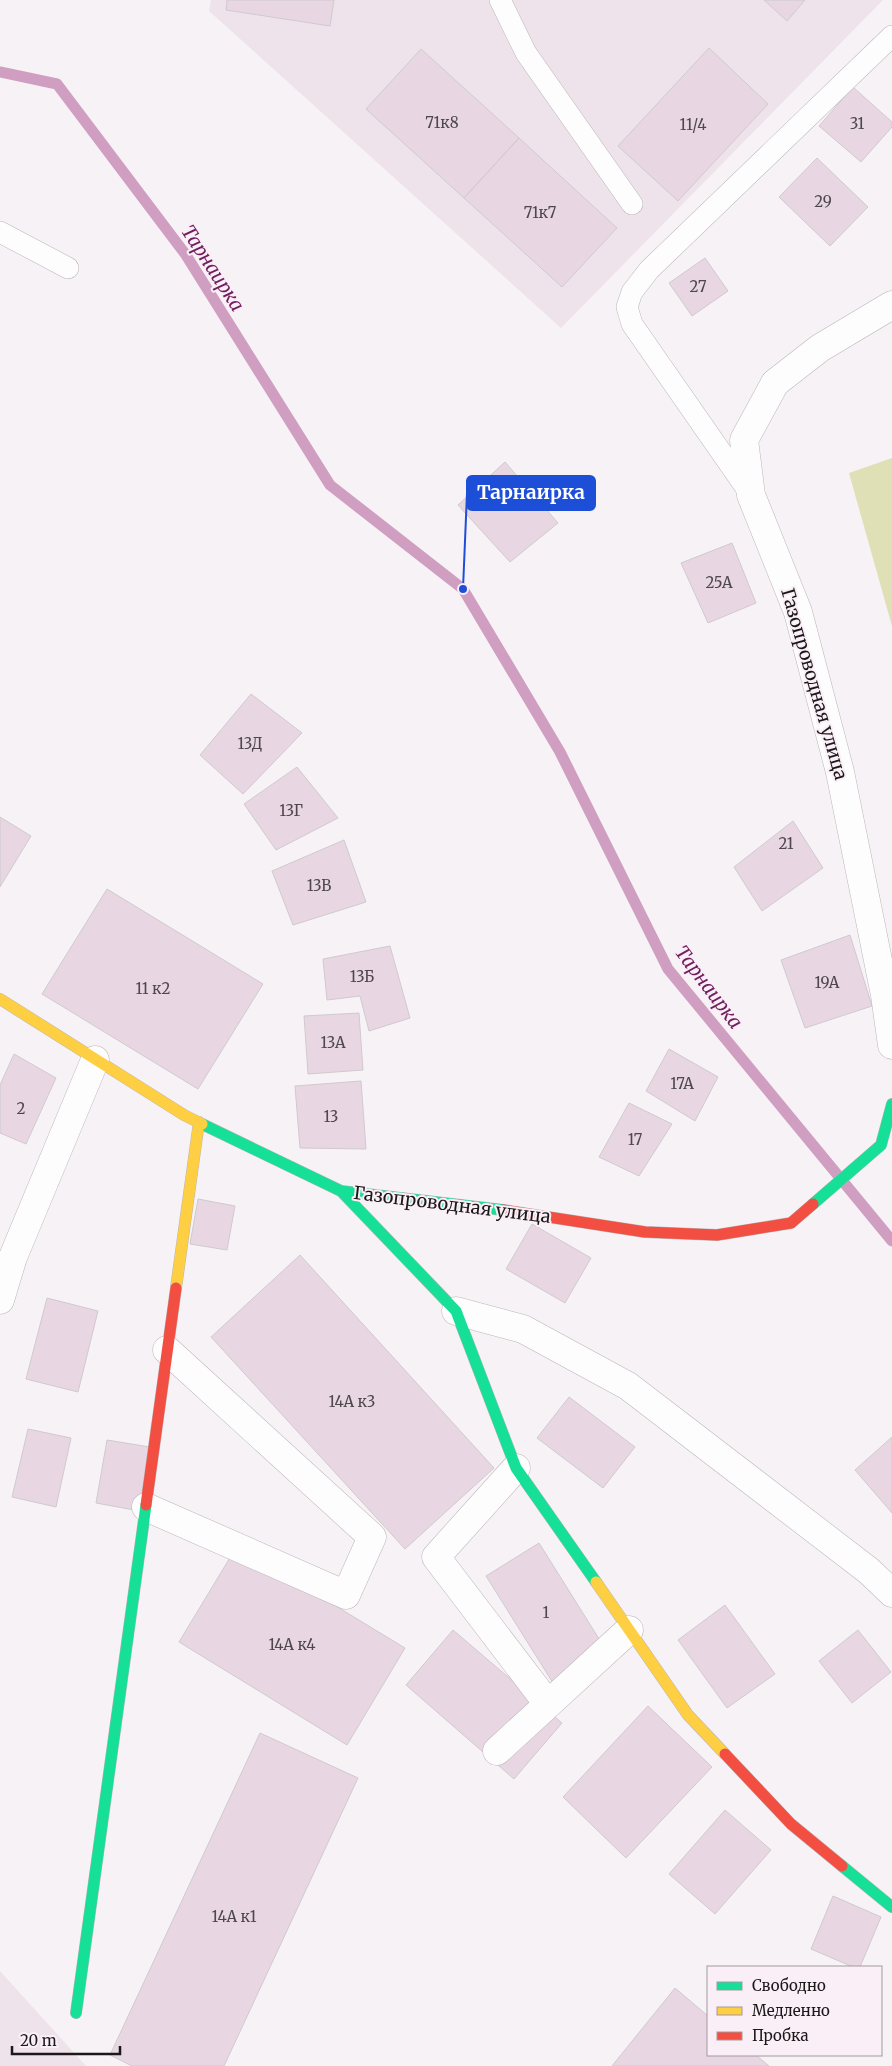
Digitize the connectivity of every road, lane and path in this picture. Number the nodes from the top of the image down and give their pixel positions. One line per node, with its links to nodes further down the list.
1 (500, 0): 3 (lane)
2 (892, 36): 7 (lane)
3 (632, 204)
4 (0, 232): 5 (lane)
5 (68, 268)
6 (892, 305): 7 (street, Газопроводная улица)
7 (751, 495): 9 (street, Газопроводная улица)
8 (0, 999): 10 (street, Газопроводная улица)
9 (892, 1045)
10 (95, 1060): 12 (street, Газопроводная улица); 14 (street)
11 (892, 1104): 13 (street, Газопроводная улица)
12 (199, 1122): 13 (street, Газопроводная улица); 16 (street)
13 (341, 1191): 15 (street)
14 (0, 1300)
15 (456, 1311): 17 (street); 19 (street)
16 (167, 1350): 18 (street); 18 (street)
17 (516, 1468): 20 (street); 21 (street)
18 (146, 1507): 24 (street)
19 (892, 1592)
20 (630, 1630): 21 (street); 23 (street)
21 (548, 1704): 22 (street)
22 (497, 1751)
23 (892, 1907)
24 (76, 2013)

